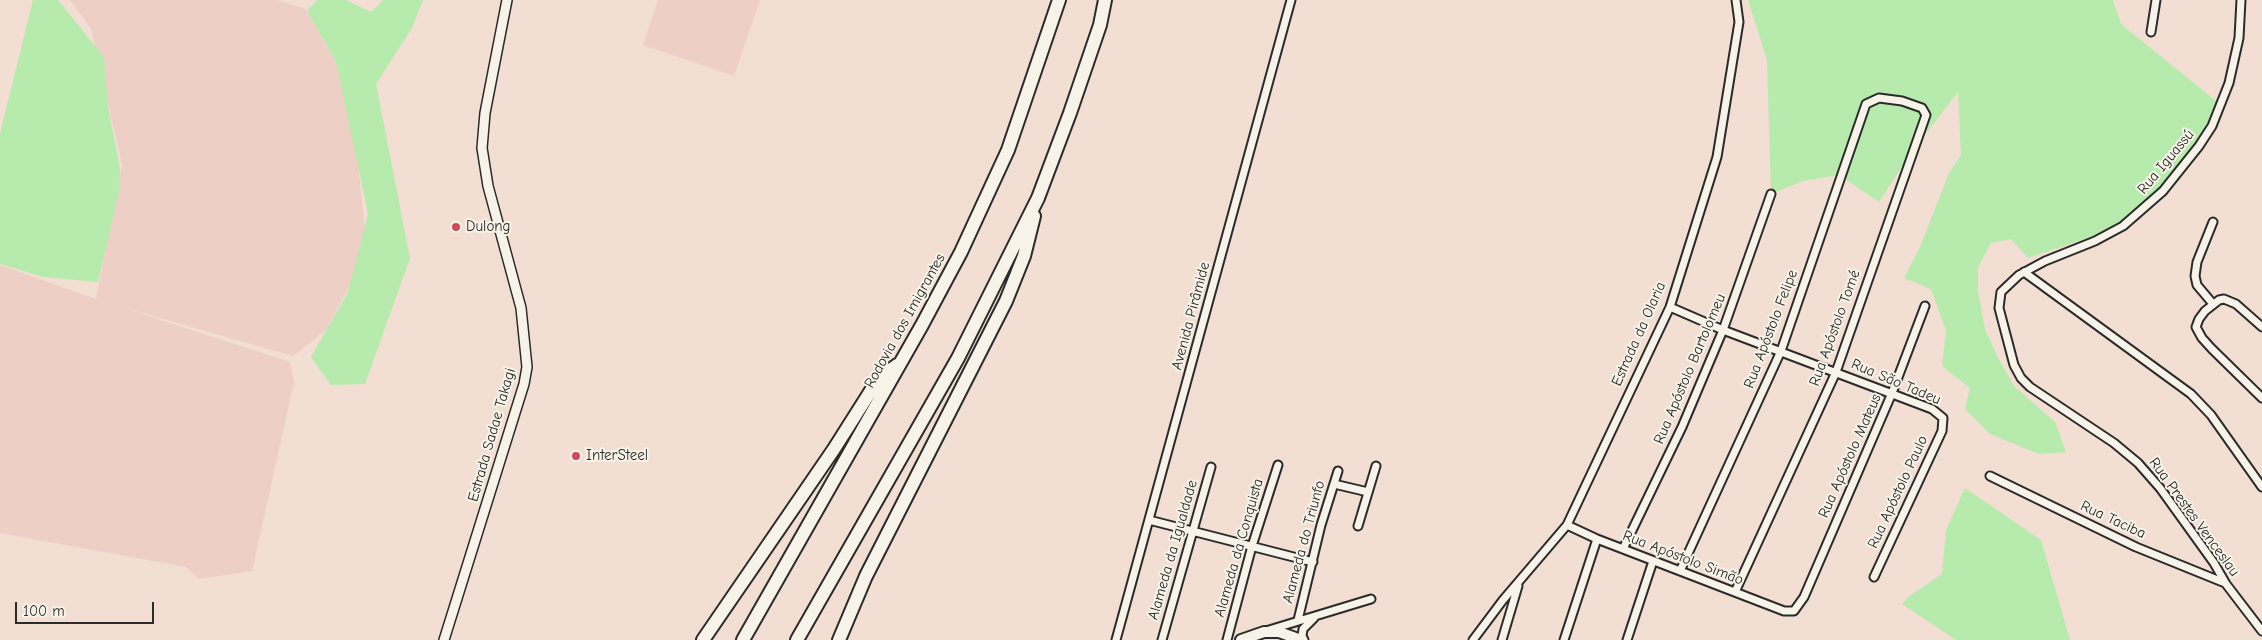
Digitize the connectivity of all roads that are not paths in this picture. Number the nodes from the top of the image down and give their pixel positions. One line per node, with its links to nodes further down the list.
1 (507, 0): 53 (street, Estrada Sadae Takagi)
2 (1058, 0): 20 (highway, Rodovia dos Imigrantes)
3 (1105, 0): 11 (highway)
4 (1291, 0): 33 (street, Avenida Pirâmide)
5 (1736, 0): 16 (street, Estrada da Olaria)
6 (2156, 0): 8 (street)
7 (2241, 0): 13 (street, Rua Iguassú)
8 (2152, 32)
9 (1879, 98): 19 (street, Rua Apóstolo Felipe); 21 (street, Rua Apóstolo Tomé)
10 (1771, 194): 18 (street, Rua Apóstolo Bartolomeu)
11 (1038, 198): 56 (highway); 57 (highway)
12 (2213, 222): 14 (street)
13 (2024, 272): 31 (street); 45 (street, Rua Prestes Venceslau)
14 (2213, 304): 17 (street); 23 (street)
15 (1925, 306): 22 (street, Rua Apóstolo Mateus)
16 (1670, 307): 18 (street, Rua São Tadeu); 34 (street, Estrada da Olaria)
17 (2262, 327)
18 (1724, 330): 19 (street, Rua São Tadeu); 39 (street, Rua Apóstolo Bartolomeu)
19 (1781, 352): 21 (street, Rua São Tadeu); 42 (street, Rua Apóstolo Felipe)
20 (902, 362): 54 (highway); 55 (highway, Rodovia dos Imigrantes)
21 (1836, 372): 22 (street, Rua São Tadeu); 46 (street, Rua Apóstolo Tomé)
22 (1892, 393): 24 (street, Rua São Tadeu); 48 (street, Rua Apóstolo Mateus)
23 (2262, 398)
24 (1943, 418): 43 (street, Rua Apóstolo Paulo)
25 (1278, 465): 38 (street, Alameda da Conquista)
26 (1376, 466): 32 (street)
27 (1211, 467): 36 (street, Alameda da Igualdade)
28 (1338, 471): 30 (street, Alameda do Triunfo)
29 (1990, 476): 45 (street, Rua Taciba)
30 (1334, 484): 32 (street); 41 (street, Alameda do Triunfo)
31 (2262, 487)
32 (1368, 492): 35 (street)
33 (1149, 520): 36 (street); 58 (street, Avenida Pirâmide)
34 (1567, 525): 37 (street, Rua Apóstolo Simão); 44 (street, Estrada da Olaria)
35 (1358, 526)
36 (1193, 531): 38 (street); 59 (street, Alameda da Igualdade)
37 (1597, 539): 39 (street, Rua Apóstolo Simão); 65 (street)
38 (1252, 546): 41 (street); 60 (street, Alameda da Conquista)
39 (1623, 549): 40 (street, Rua Apóstolo Simão)
40 (1652, 561): 42 (street, Rua Apóstolo Simão); 66 (street)
41 (1313, 562): 50 (street, Alameda do Triunfo)
42 (1680, 571): 46 (street, Rua Apóstolo Simão)
43 (1874, 576)
44 (1518, 583): 63 (street, Estrada da Olaria); 64 (street)
45 (2226, 584): 51 (street, Rua Prestes Venceslau)
46 (1736, 592): 48 (street, Rua Apóstolo Simão)
47 (1371, 599): 49 (street)
48 (1791, 612)
49 (1316, 616): 50 (street); 62 (street)
50 (1298, 620): 52 (street)
51 (2262, 631)
52 (1264, 632): 61 (main road); 62 (main road)
53 (444, 640)
54 (703, 640)
55 (743, 640)
56 (797, 640)
57 (839, 640)
58 (1116, 640)
59 (1162, 640)
60 (1227, 640)
61 (1241, 640)
62 (1302, 640)
63 (1473, 640)
64 (1502, 640)
65 (1564, 640)
66 (1627, 640)

